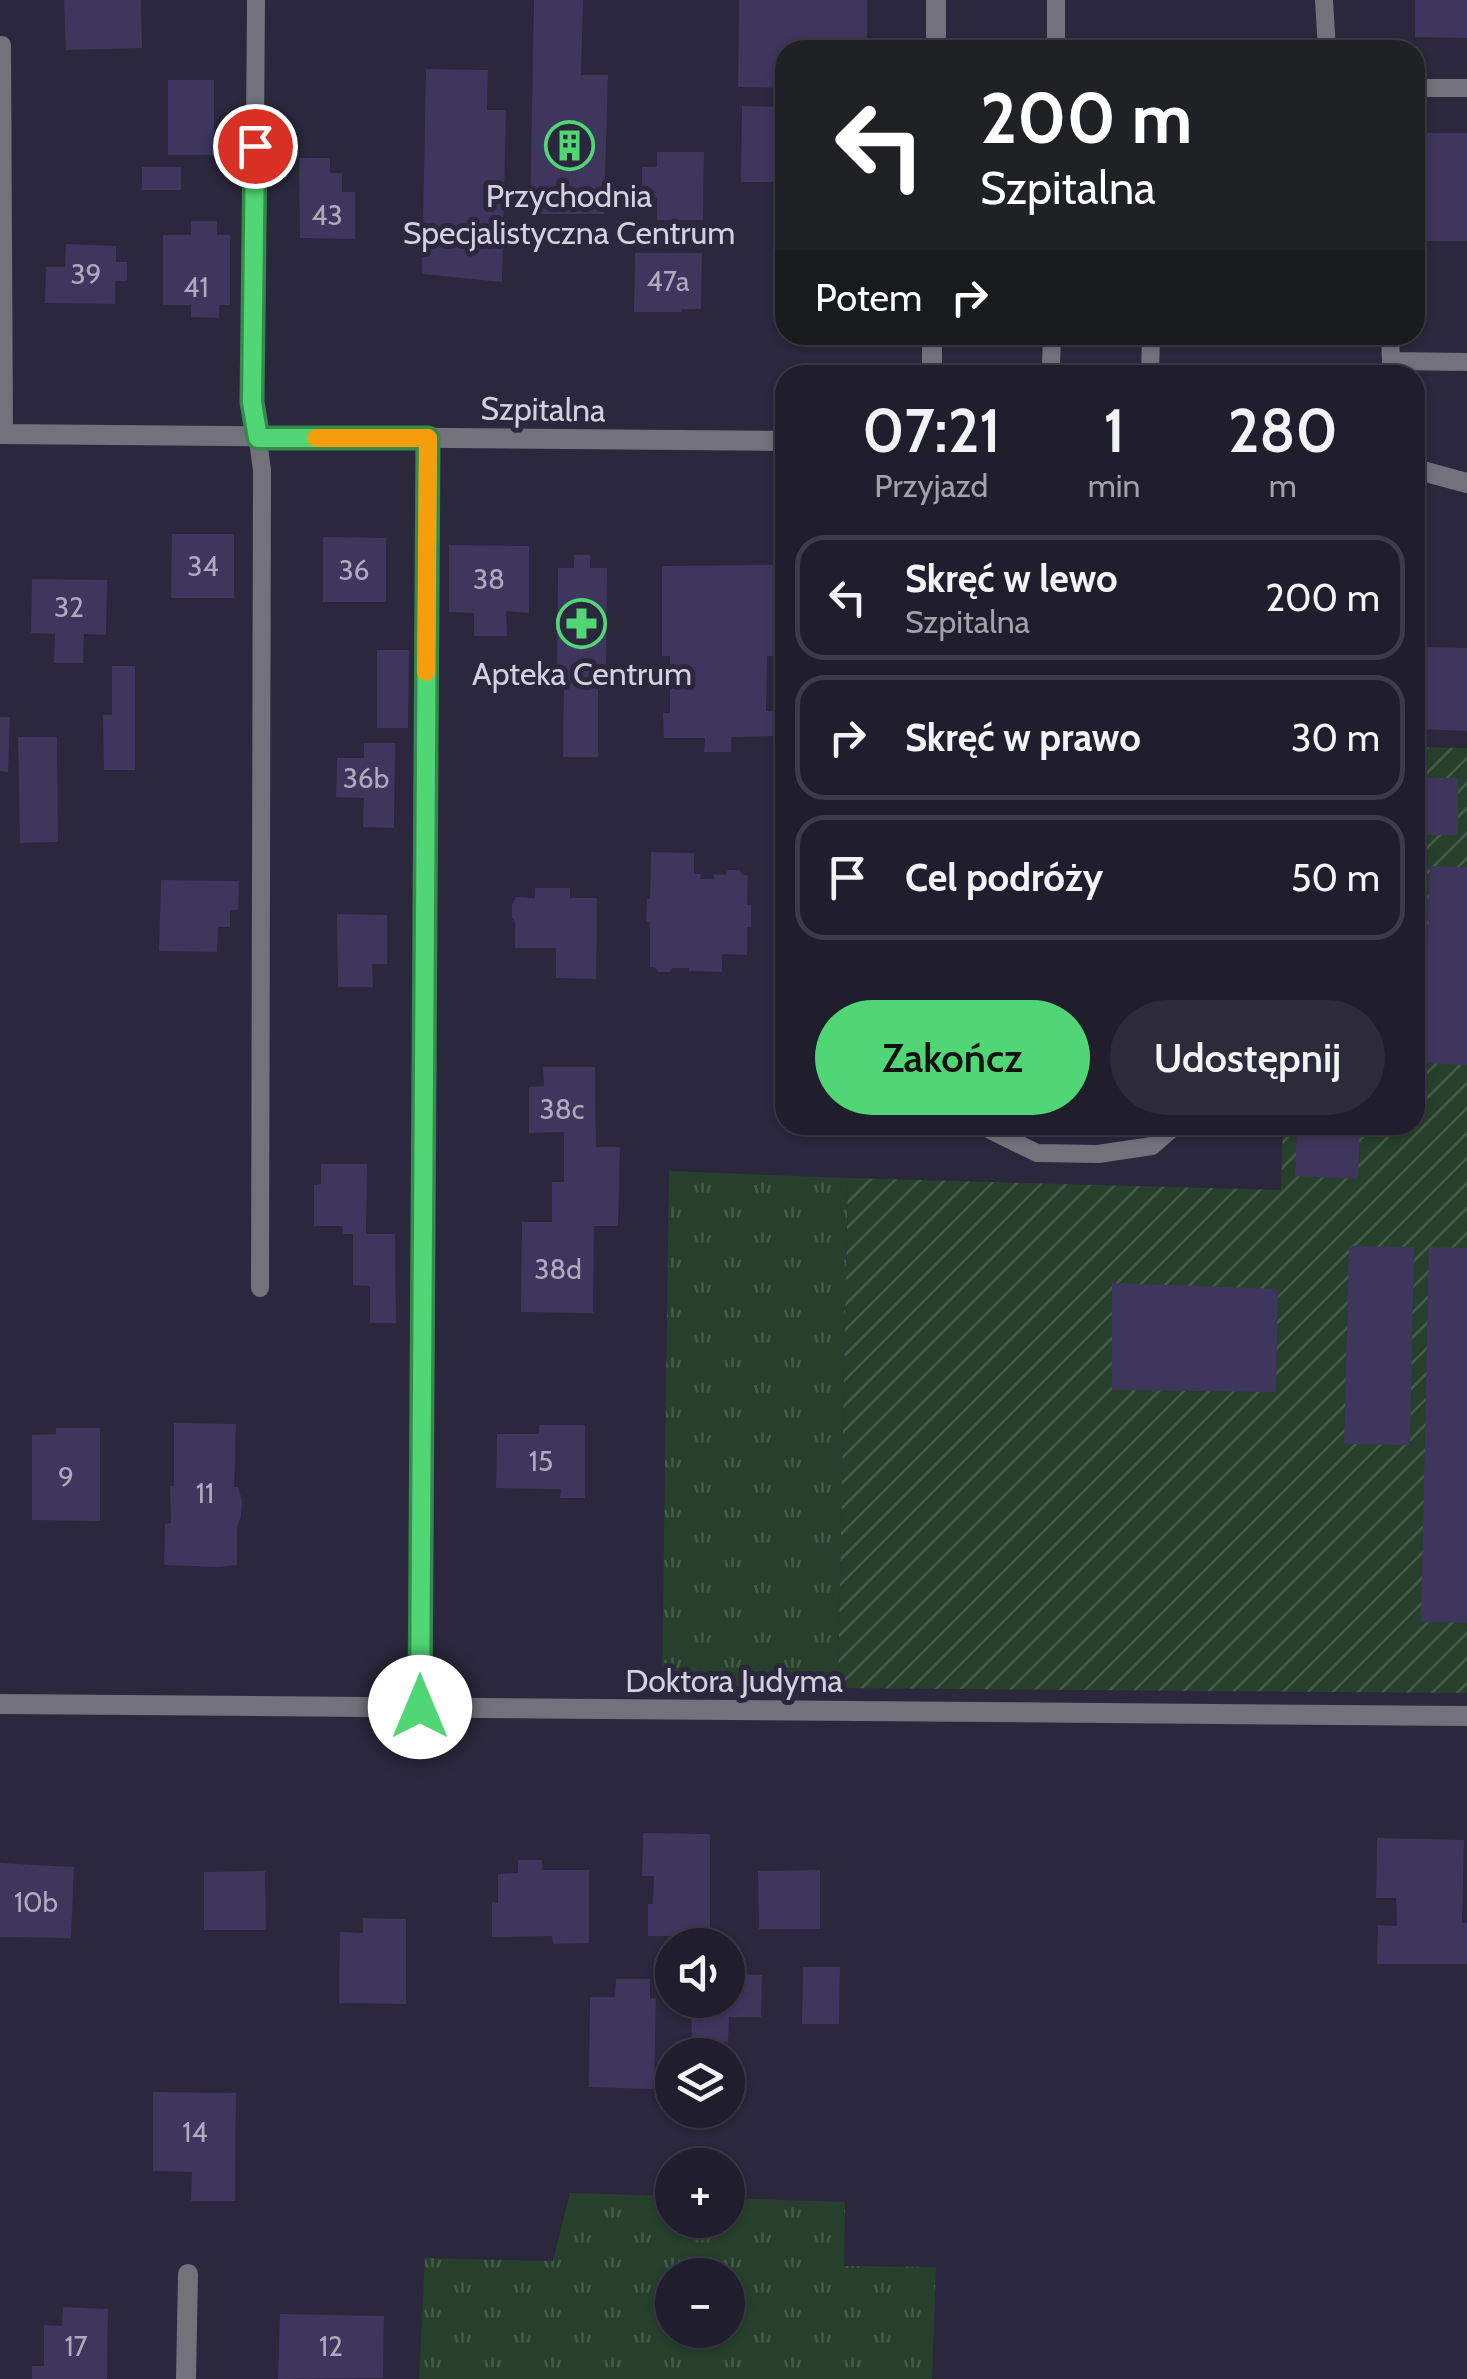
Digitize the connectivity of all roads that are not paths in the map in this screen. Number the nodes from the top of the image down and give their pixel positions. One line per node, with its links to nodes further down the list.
1 (256, 0): 14 (lane)
2 (936, 0): 5 (street)
3 (1056, 0): 6 (lane)
4 (1324, 0): 7 (lane)
5 (936, 40)
6 (1056, 40)
7 (1326, 40)
8 (2, 45): 13 (lane)
9 (1425, 88): 10 (lane)
10 (1467, 88)
11 (1467, 362): 12 (lane)
12 (1425, 365)
13 (2, 434): 14 (street, Szpitalna)
14 (258, 438): 15 (street, Szpitalna); 21 (lane)
15 (428, 438): 16 (street, Szpitalna); 23 (street)
16 (775, 441)
17 (1425, 473): 18 (street)
18 (1467, 484)
19 (1000, 1135): 20 (lane)
20 (1165, 1135)
21 (260, 1288)
22 (0, 1704): 23 (street, Doktora Judyma)
23 (420, 1707): 24 (street, Doktora Judyma)
24 (1467, 1716)
25 (188, 2274): 26 (street)
26 (186, 2379)

